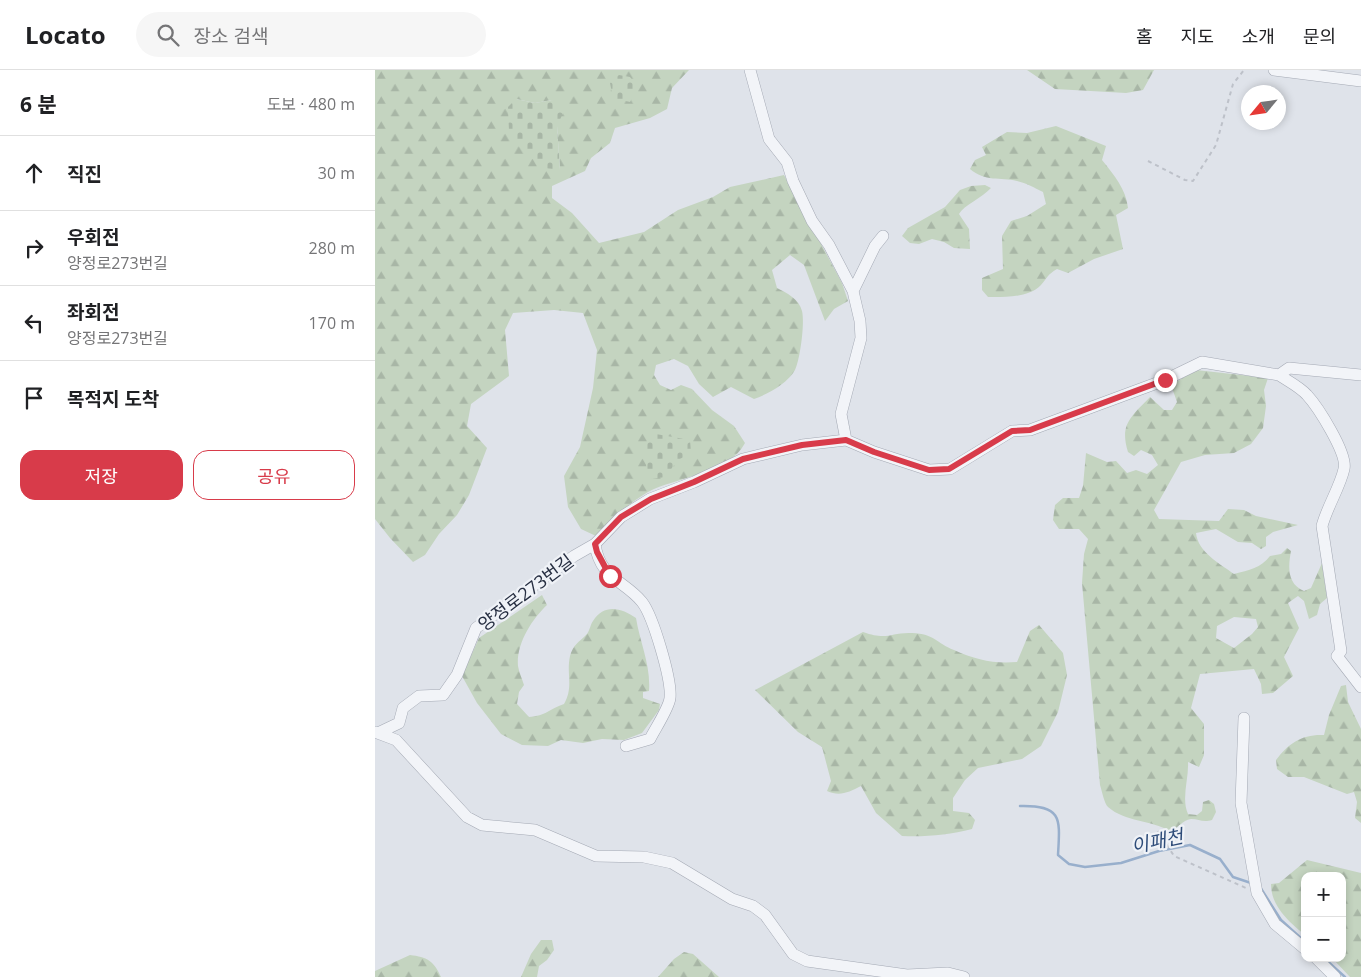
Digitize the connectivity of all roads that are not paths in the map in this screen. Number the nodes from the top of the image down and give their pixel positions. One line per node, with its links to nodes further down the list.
1 (750, 70): 5 (street)
2 (1275, 70): 3 (street)
3 (1361, 81)
4 (883, 236): 5 (street)
5 (853, 291): 8 (street)
6 (1279, 375): 7 (street, 양정로273번길); 8 (street, 양정로273번길); 10 (street)
7 (1361, 375)
8 (846, 440): 9 (street, 양정로273번길)
9 (595, 544): 12 (street, 양정로273번길); 13 (street)
10 (1361, 687)
11 (1244, 718): 14 (street)
12 (377, 732): 16 (street)
13 (626, 746)
14 (1301, 946)
15 (1320, 962): 17 (street)
16 (964, 977)
17 (1335, 977)

